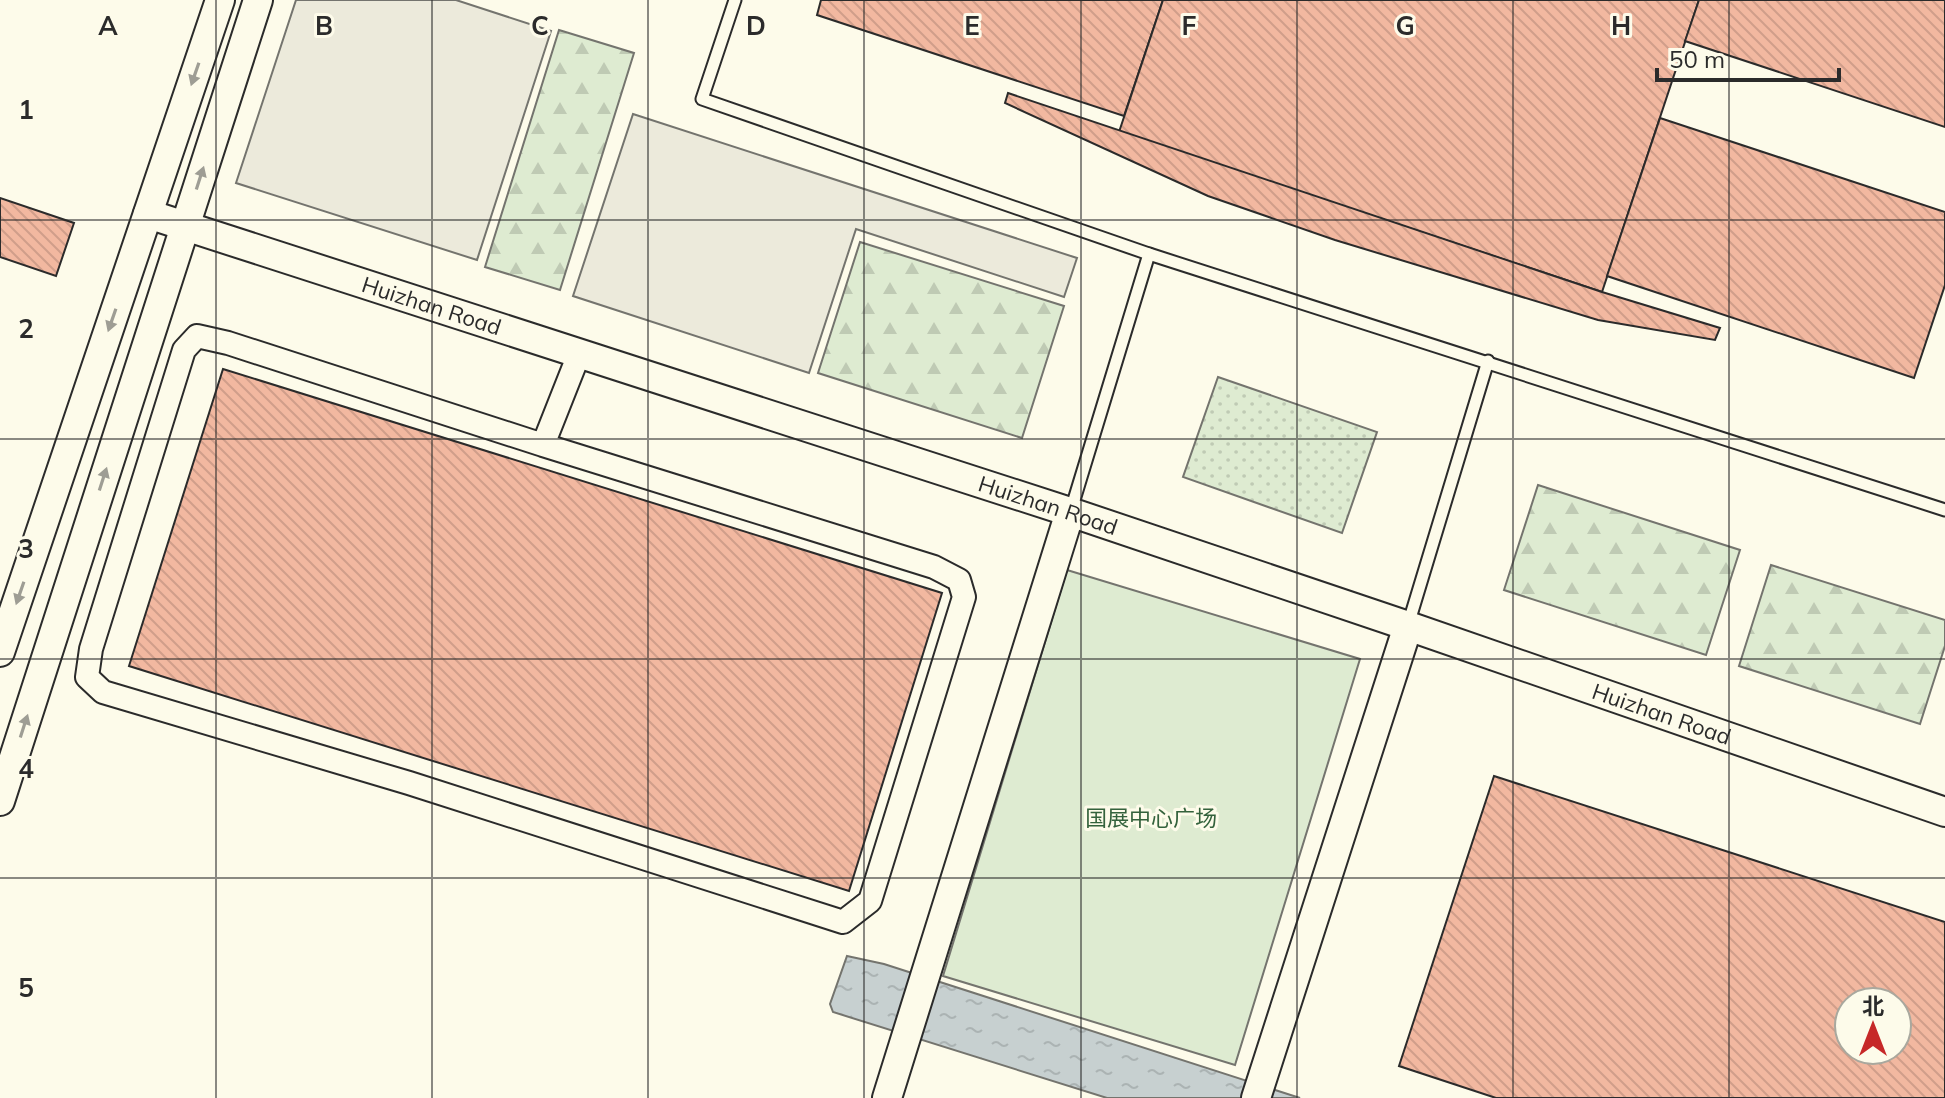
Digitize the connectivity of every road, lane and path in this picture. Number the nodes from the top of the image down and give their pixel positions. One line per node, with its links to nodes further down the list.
1 (220, 0): 4 (street, one-way to 4)
2 (258, 0): 5 (street, one-way to 2)
3 (735, 0): 6 (lane)
4 (148, 214): 5 (street, Huizhan Road); 13 (street, one-way to 13)
5 (185, 226): 7 (street, Huizhan Road); 14 (street, one-way to 5)
6 (1149, 254): 8 (lane); 11 (lane)
7 (579, 354): 9 (street); 11 (street, Huizhan Road)
8 (1488, 361): 10 (lane); 12 (lane)
9 (543, 445): 9 (street)
10 (1945, 510)
11 (1070, 512): 12 (street, Huizhan Road); 16 (street)
12 (1408, 626): 15 (street, Huizhan Road); 17 (street)
13 (0, 652)
14 (0, 801)
15 (1945, 812)
16 (897, 1095)
17 (1256, 1098)

